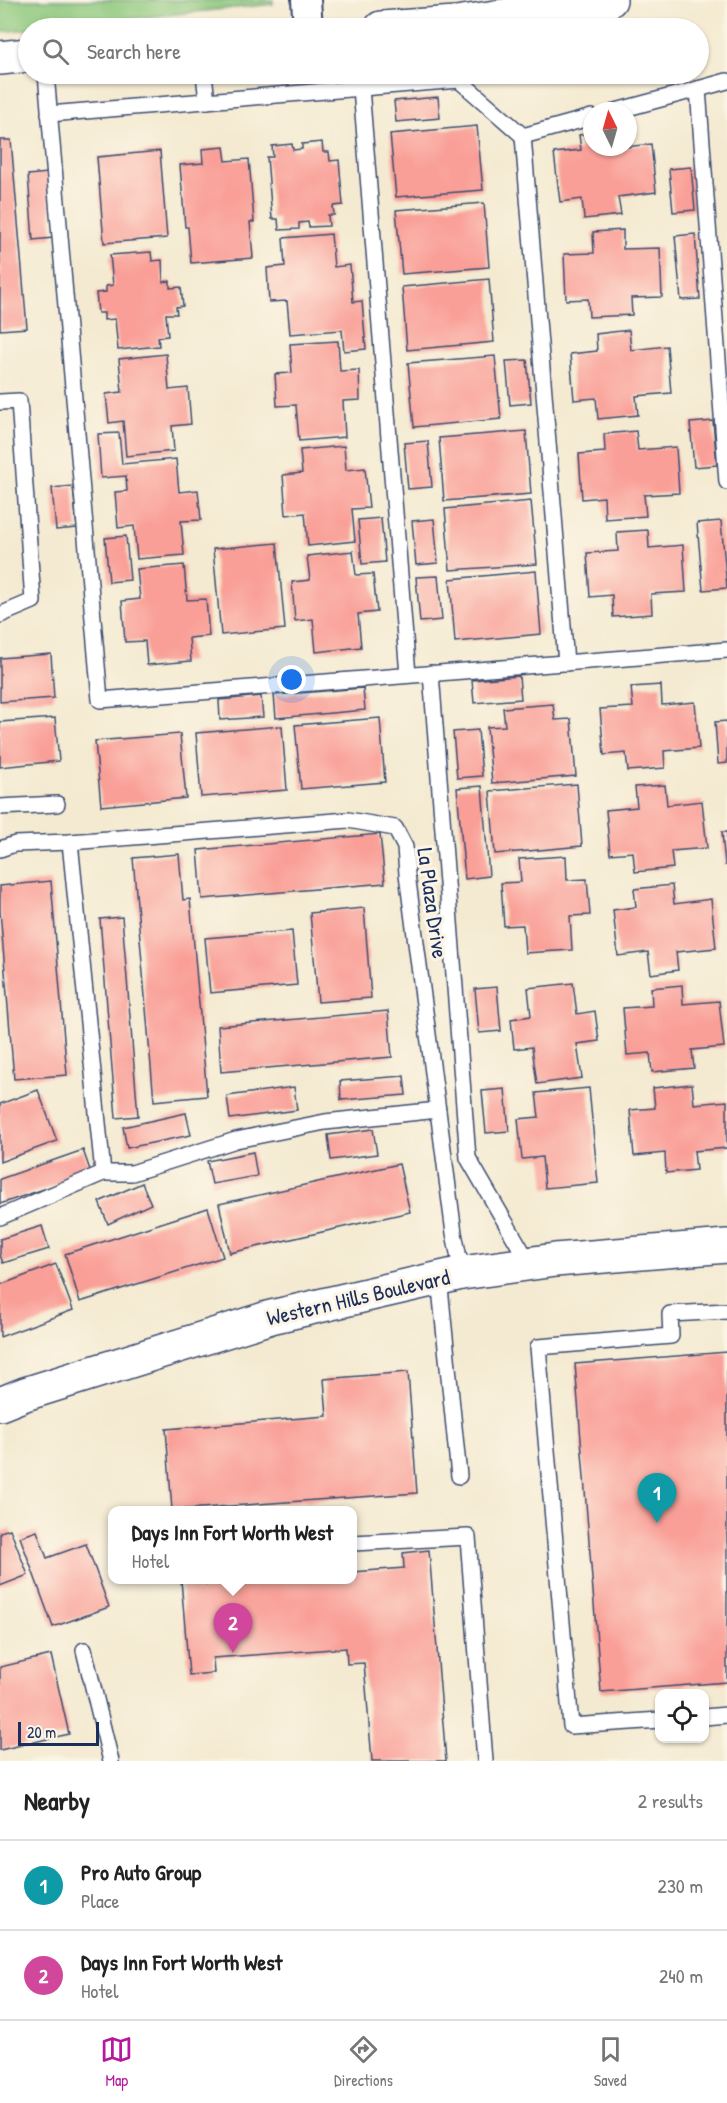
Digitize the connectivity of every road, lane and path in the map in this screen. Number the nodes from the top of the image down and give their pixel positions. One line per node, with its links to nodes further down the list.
1 (306, 0): 3 (street)
2 (610, 0): 4 (street)
3 (307, 18)
4 (503, 18)
5 (18, 56): 6 (street)
6 (0, 58)
7 (727, 81): 13 (lane)
8 (47, 84): 16 (lane)
9 (205, 84): 14 (lane)
10 (396, 84): 12 (lane)
11 (466, 84): 18 (lane)
12 (361, 88): 14 (lane); 25 (lane)
13 (698, 89): 15 (lane); 20 (lane)
14 (207, 101): 16 (lane)
15 (637, 105)
16 (49, 114): 25 (lane)
17 (583, 119): 18 (lane)
18 (523, 136): 23 (lane)
19 (0, 402): 21 (lane)
20 (727, 482)
21 (0, 615)
22 (727, 650): 23 (lane)
23 (566, 663): 24 (lane)
24 (431, 673): 25 (lane); 34 (lane)
25 (408, 675)
26 (57, 804): 27 (lane)
27 (0, 807)
28 (70, 842): 29 (lane, La Plaza Drive); 30 (lane, La Plaza Drive); 31 (lane)
29 (0, 849)
30 (438, 1110): 31 (lane); 35 (lane, La Plaza Drive)
31 (103, 1173): 32 (lane)
32 (0, 1217)
33 (727, 1246): 34 (street, Western Hills Boulevard)
34 (529, 1263): 35 (street, Western Hills Boulevard)
35 (450, 1276): 37 (street, Western Hills Boulevard); 38 (lane, La Plaza Drive)
36 (727, 1311): 43 (lane)
37 (0, 1404)
38 (459, 1476)
39 (357, 1543): 45 (lane)
40 (84, 1650): 44 (lane)
41 (727, 1715): 42 (lane)
42 (709, 1717)
43 (655, 1720)
44 (111, 1761)
45 (485, 1761)

